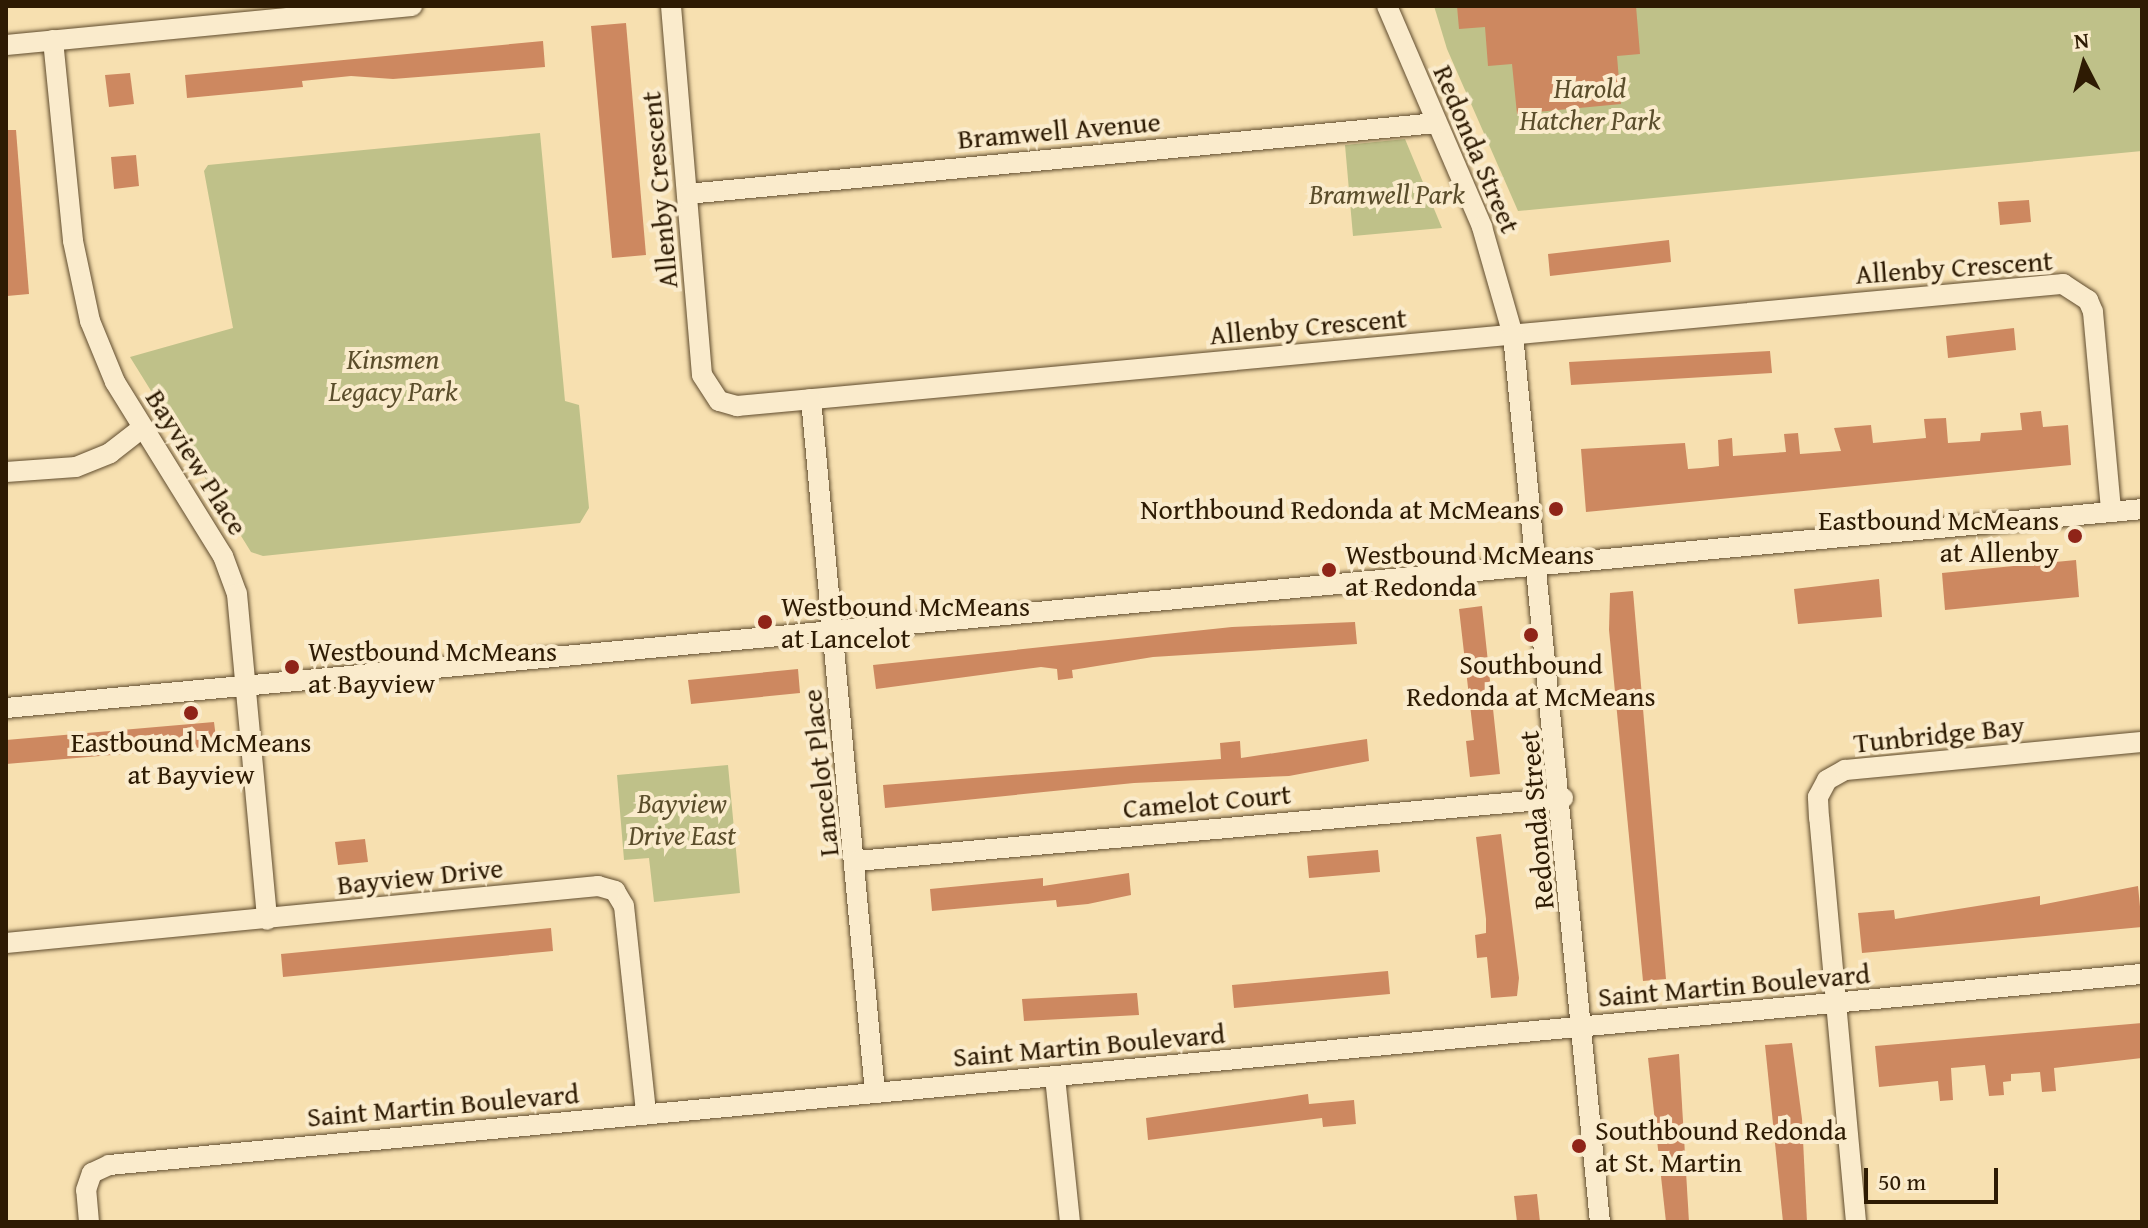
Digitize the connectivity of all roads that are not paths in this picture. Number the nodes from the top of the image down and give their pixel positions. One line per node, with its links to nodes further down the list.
1 (412, 6): 4 (street)
2 (671, 6): 7 (street, Allenby Crescent)
3 (1387, 6): 6 (street, Redonda Street)
4 (53, 40): 5 (street); 10 (street, Bayview Place)
5 (6, 45)
6 (1437, 123): 7 (street, Bramwell Avenue); 8 (street, Redonda Street)
7 (687, 194): 9 (street, Allenby Crescent)
8 (1513, 335): 9 (street, Allenby Crescent); 13 (street, Allenby Crescent); 14 (street, Redonda Street)
9 (811, 399): 15 (street, Lancelot Place)
10 (142, 428): 11 (street); 16 (street, Bayview Place)
11 (6, 472)
12 (2142, 509): 13 (street)
13 (2111, 511): 14 (street)
14 (1539, 562): 15 (street); 19 (street, Redonda Street)
15 (834, 631): 16 (street); 20 (street, Lancelot Place)
16 (244, 685): 17 (street); 21 (street, Bayview Place)
17 (6, 708)
18 (2142, 742): 24 (street, Tunbridge Bay)
19 (1563, 798): 20 (street, Camelot Court); 25 (street, Redonda Street)
20 (857, 861): 27 (street, Lancelot Place)
21 (267, 920): 22 (street, Bayview Drive); 28 (street, Bayview Drive)
22 (6, 943)
23 (2142, 974): 24 (street, Saint Martin Boulevard)
24 (1834, 1004): 25 (street, Saint Martin Boulevard); 32 (street, Tunbridge Bay)
25 (1582, 1027): 26 (street, Saint Martin Boulevard); 31 (street, Redonda Street)
26 (1055, 1077): 27 (street, Saint Martin Boulevard); 30 (street)
27 (875, 1093): 28 (street, Saint Martin Boulevard)
28 (646, 1113): 29 (street, Saint Martin Boulevard)
29 (89, 1222)
30 (1070, 1222)
31 (1600, 1222)
32 (1856, 1222)

